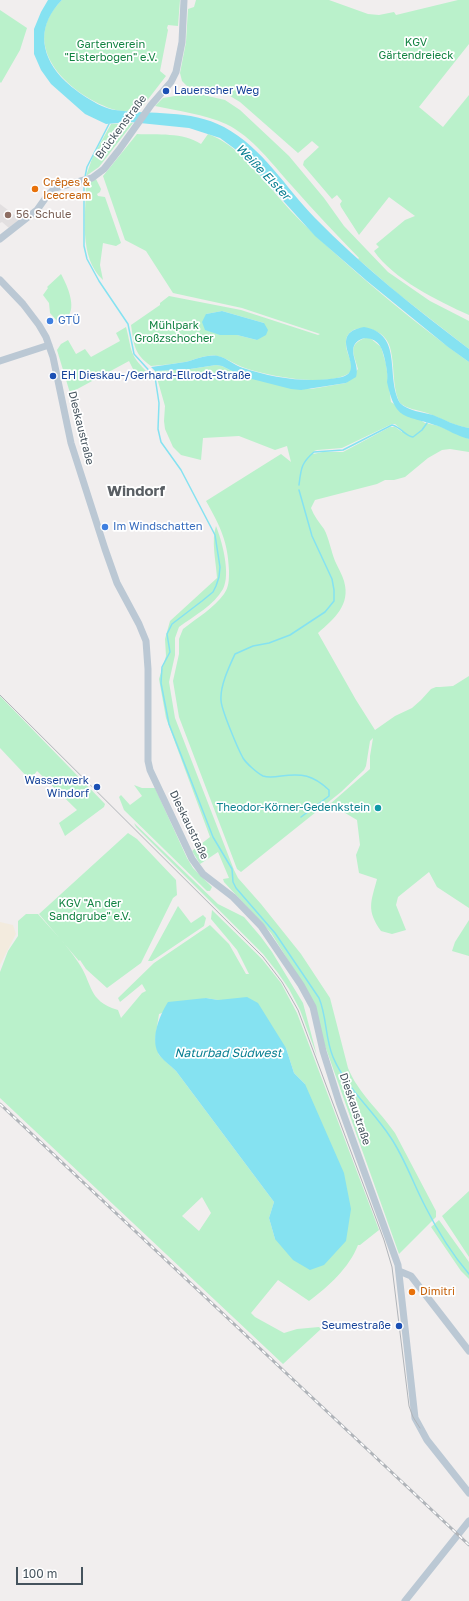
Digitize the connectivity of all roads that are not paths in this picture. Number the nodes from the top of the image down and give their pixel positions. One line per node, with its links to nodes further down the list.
1 (184, 0): 2 (main road, Brückenstraße)
2 (0, 239)
3 (0, 280): 4 (main road, Dieskaustraße)
4 (49, 344): 5 (main road); 6 (main road, Dieskaustraße)
5 (0, 361)
6 (399, 1271): 7 (main road); 8 (main road, Dieskaustraße)
7 (469, 1351)
8 (469, 1493)
9 (469, 1521): 10 (main road)
10 (405, 1601)

